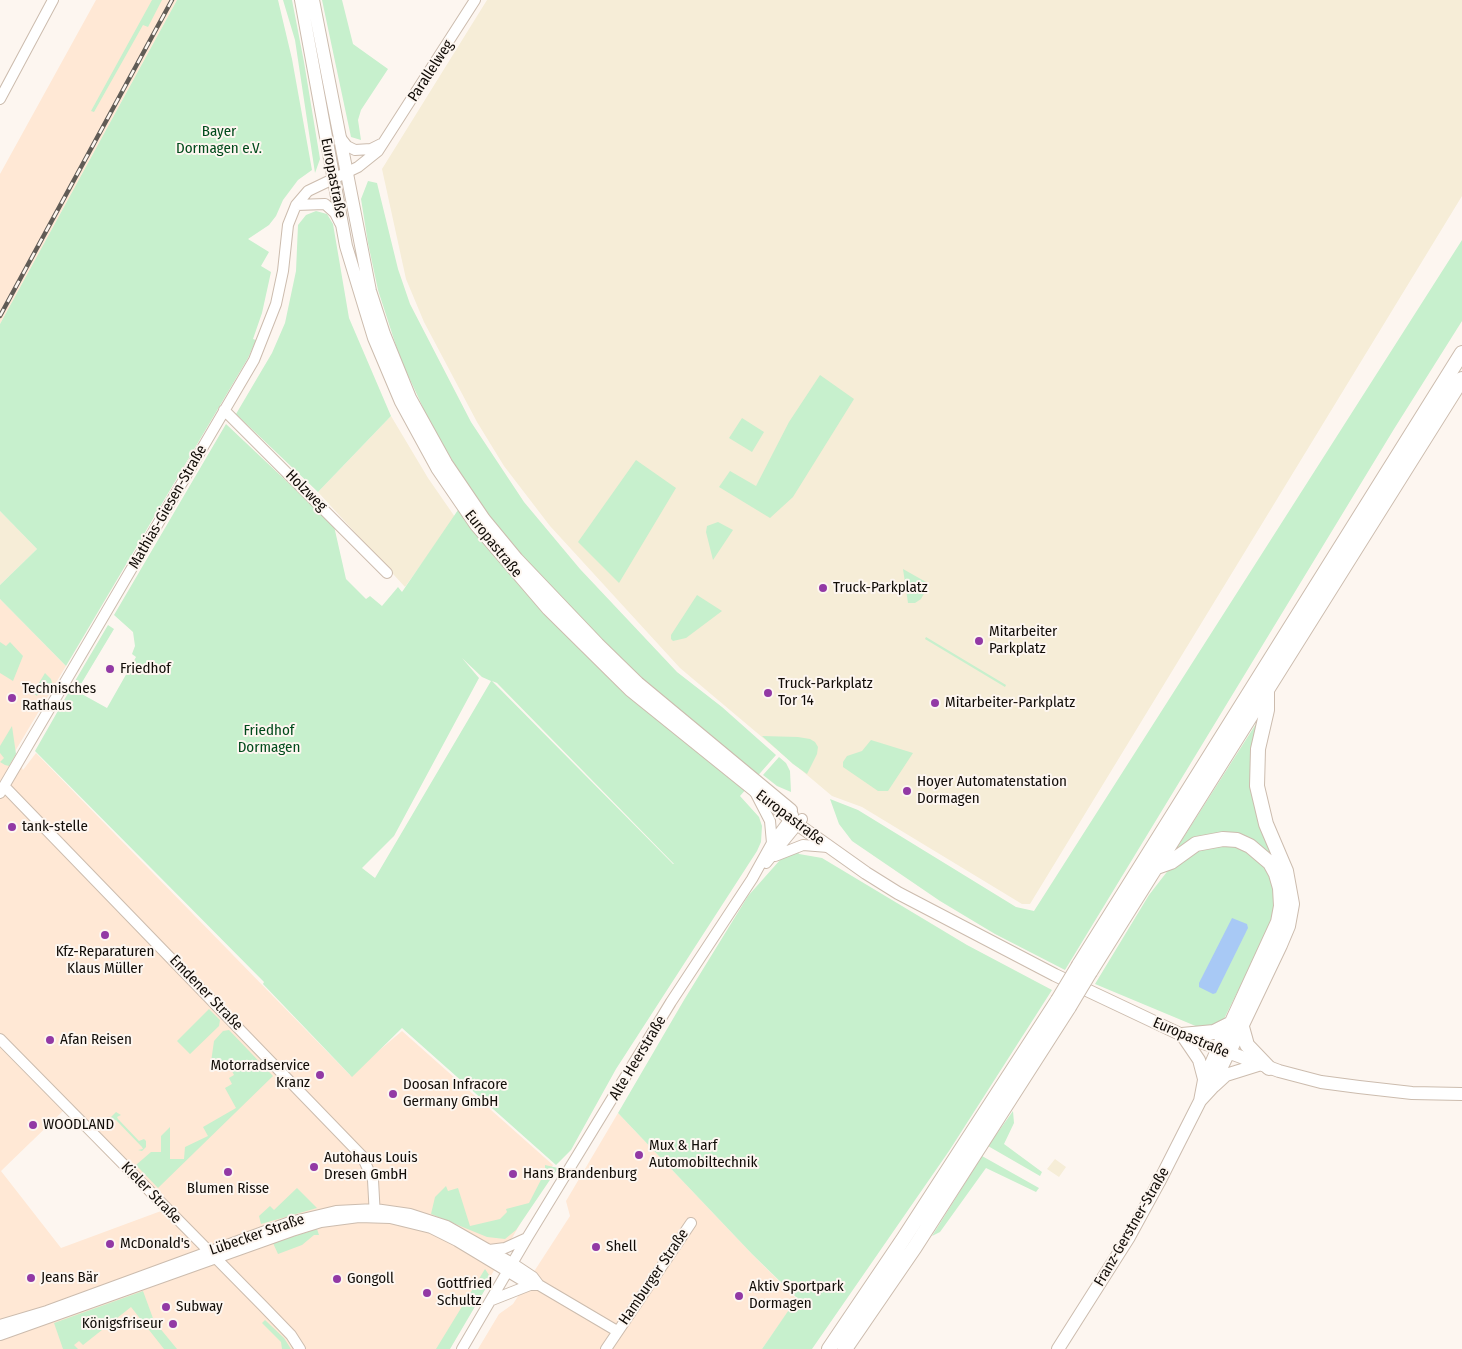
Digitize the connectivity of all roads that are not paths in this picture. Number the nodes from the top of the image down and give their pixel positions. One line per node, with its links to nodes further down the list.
1 (53, 0): 5 (street)
2 (301, 0): 9 (main road, Europastraße)
3 (313, 0): 6 (main road, Europastraße)
4 (475, 0): 7 (street, Parallelweg)
5 (0, 99)
6 (338, 135): 7 (street); 8 (main road, Europastraße)
7 (386, 141): 8 (street, Parallelweg)
8 (345, 173): 9 (street, Parallelweg); 19 (main road, Europastraße)
9 (332, 179): 10 (street, Mathias-Giesen-Straße); 11 (main road, Europastraße)
10 (296, 205): 11 (street); 14 (street, Mathias-Giesen-Straße)
11 (342, 226): 18 (main road, Europastraße)
12 (1462, 353): 26 (highway)
13 (1462, 378): 16 (highway)
14 (224, 410): 15 (street, Holzweg); 17 (street, Mathias-Giesen-Straße)
15 (387, 574)
16 (1267, 691): 23 (highway); 28 (highway)
17 (2, 789): 35 (street, Emdener Straße)
18 (755, 792): 19 (main road, Europastraße); 20 (street)
19 (796, 819): 20 (street, Alte Heerstraße); 21 (main road, Europastraße); 22 (street, Alte Heerstraße); 25 (main road, Europastraße)
20 (772, 843): 24 (street, Alte Heerstraße)
21 (828, 847): 22 (street); 25 (main road, Europastraße)
22 (771, 857): 24 (street, Alte Heerstraße)
23 (1157, 867): 26 (highway); 28 (highway)
24 (752, 879): 37 (street, Alte Heerstraße)
25 (942, 915): 29 (main road, Europastraße)
26 (1085, 969): 27 (highway, bridge)
27 (1064, 1003): 49 (highway); 50 (highway)
28 (1237, 1025): 29 (highway); 31 (highway); 32 (highway)
29 (1182, 1035): 31 (main road, Europastraße); 33 (main road)
30 (0, 1039): 39 (street, Kieler Straße)
31 (1223, 1052): 32 (main road, Europastraße); 33 (main road, Franz-Gerstner-Straße)
32 (1264, 1067): 33 (main road); 34 (main road, Europastraße)
33 (1208, 1084): 51 (main road, Franz-Gerstner-Straße)
34 (1462, 1094)
35 (375, 1213): 38 (street, Lübecker Straße); 39 (street, Lübecker Straße); 40 (street, Lübecker Straße)
36 (691, 1223): 44 (street, Hamburger Straße)
37 (526, 1238): 38 (street); 40 (street, Alte Heerstraße)
38 (489, 1250): 40 (street, Lübecker Straße)
39 (212, 1255): 43 (street, Lübecker Straße); 45 (street, Lübecker Straße); 46 (street, Kieler Straße)
40 (510, 1268): 41 (street, Hamburger Straße); 42 (street, Alte Heerstraße)
41 (534, 1285): 42 (street); 44 (street, Hamburger Straße)
42 (492, 1300): 47 (street, Alte Heerstraße)
43 (0, 1325)
44 (618, 1331): 48 (street, Hamburger Straße)
45 (0, 1335)
46 (300, 1349)
47 (462, 1349)
48 (606, 1349)
49 (829, 1349)
50 (845, 1349)
51 (1058, 1349)

